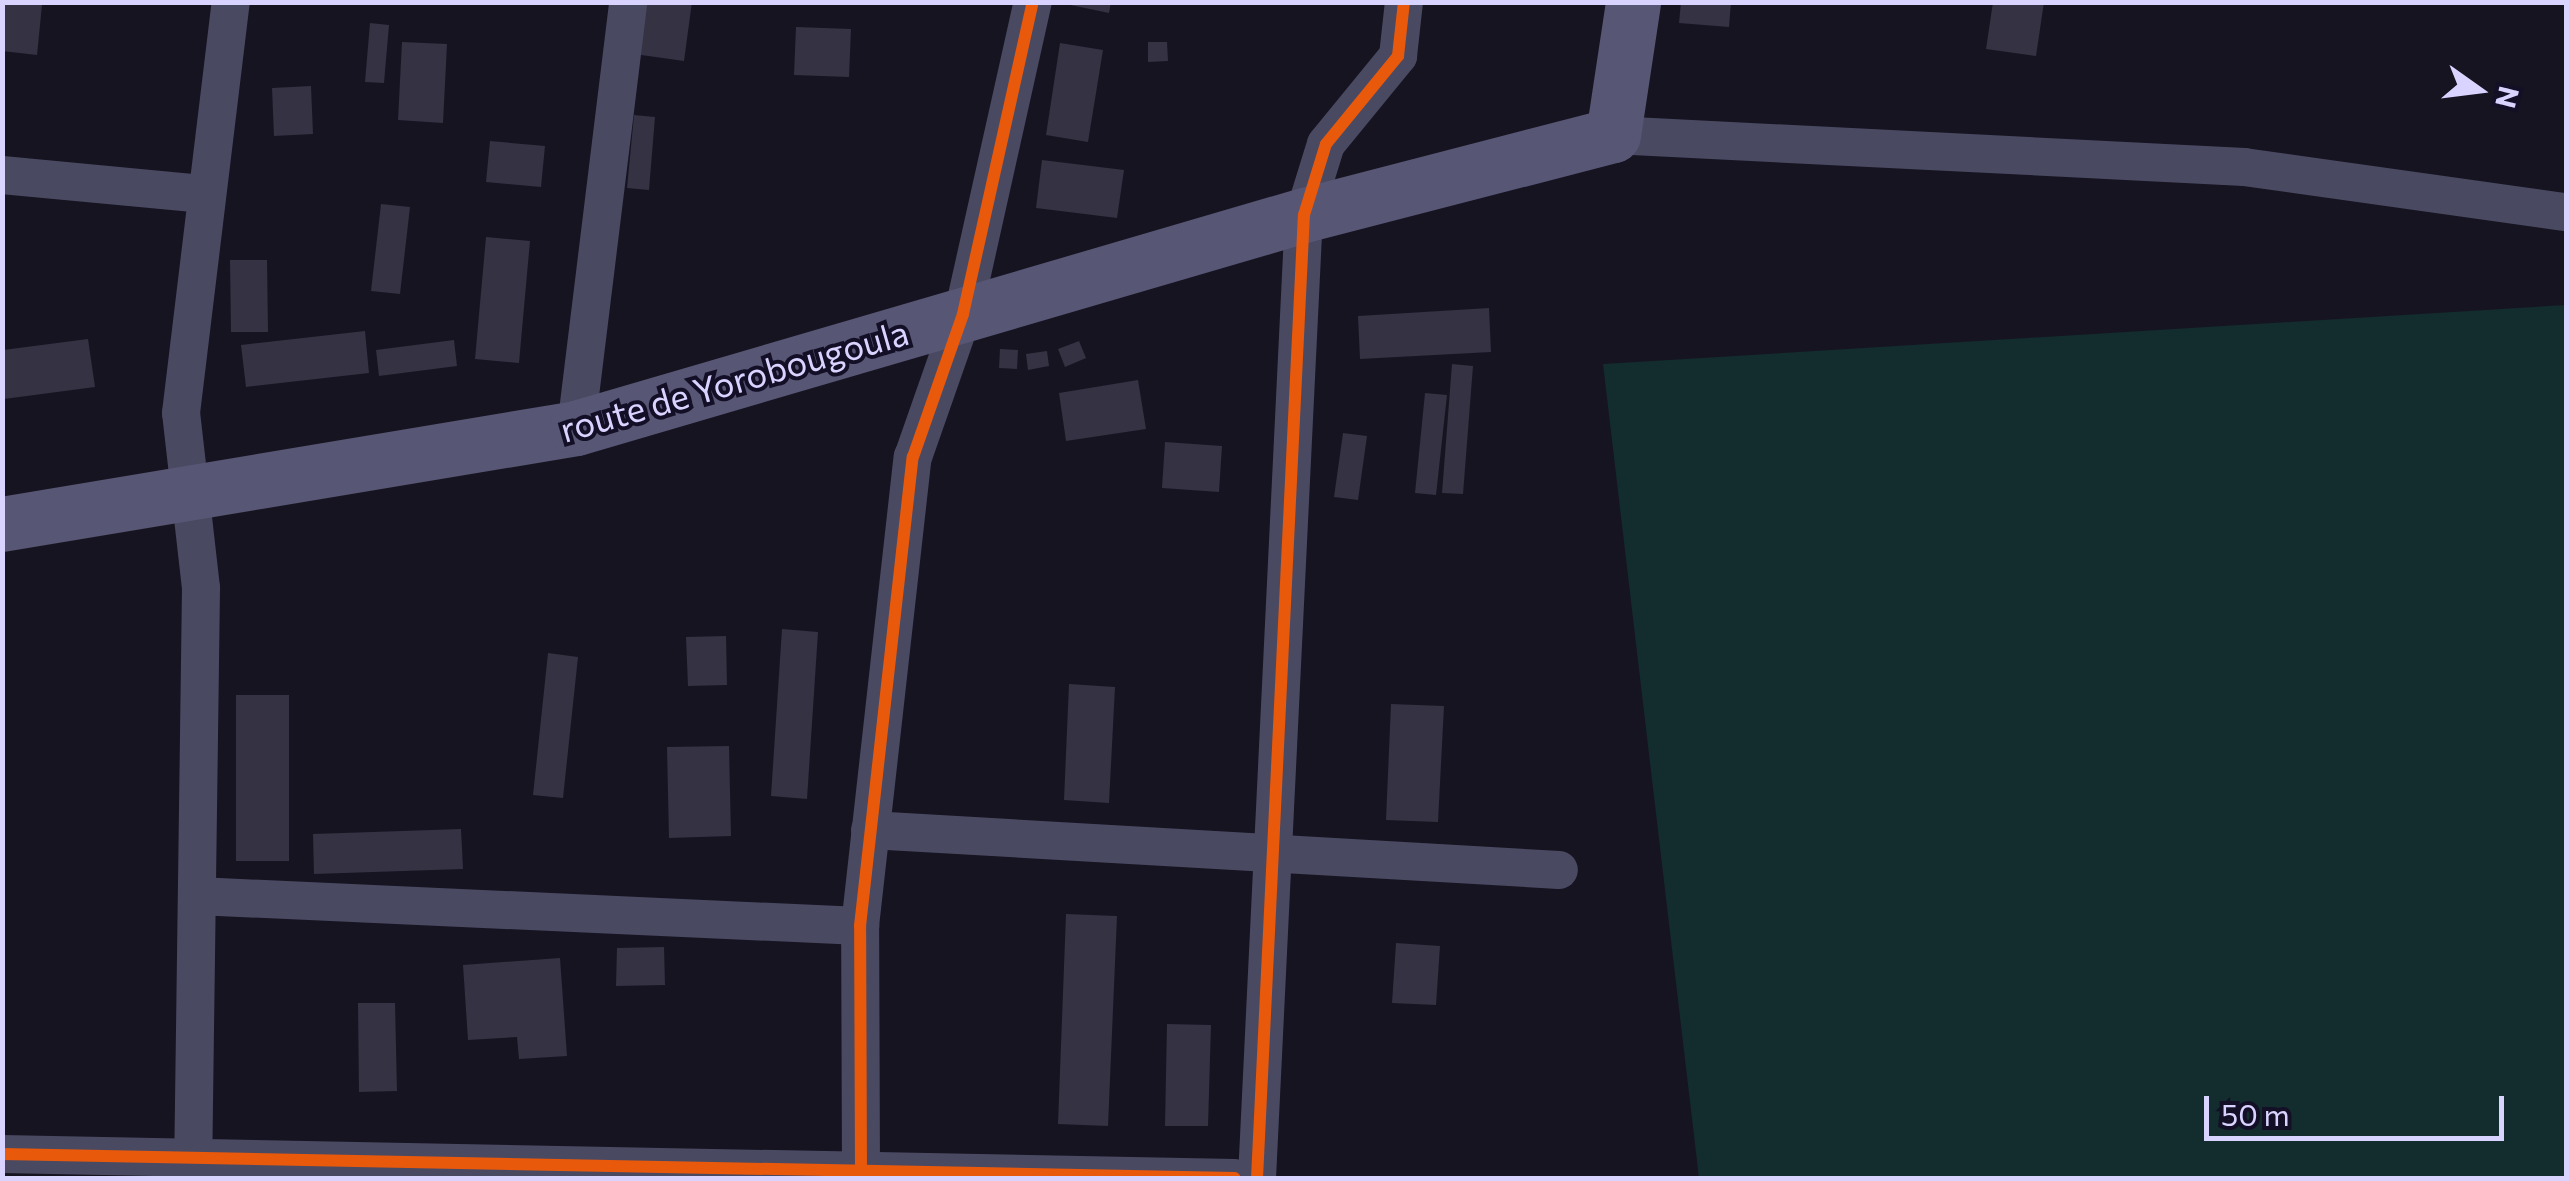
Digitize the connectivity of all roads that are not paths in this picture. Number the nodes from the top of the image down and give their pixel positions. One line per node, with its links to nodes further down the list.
1 (231, 2): 8 (street)
2 (628, 2): 12 (street)
3 (1033, 2): 11 (street)
4 (1404, 2): 10 (street)
5 (1634, 2): 6 (main road)
6 (1612, 135): 9 (street); 10 (main road, route de Yorobougoula)
7 (2, 175): 8 (street)
8 (202, 194): 13 (street)
9 (2566, 212)
10 (1304, 215): 11 (main road, route de Yorobougoula); 16 (street)
11 (963, 314): 12 (main road, route de Yorobougoula); 15 (street)
12 (576, 428): 13 (main road, route de Yorobougoula)
13 (187, 498): 14 (main road, route de Yorobougoula); 18 (street)
14 (2, 524)
15 (870, 830): 16 (street); 19 (street)
16 (1274, 856): 17 (street); 24 (street)
17 (1559, 870)
18 (197, 896): 19 (street); 21 (street)
19 (860, 926): 22 (street)
20 (2, 1154): 21 (street)
21 (193, 1166): 22 (street)
22 (861, 1174): 23 (street)
23 (1235, 1178)
24 (1257, 1178)

